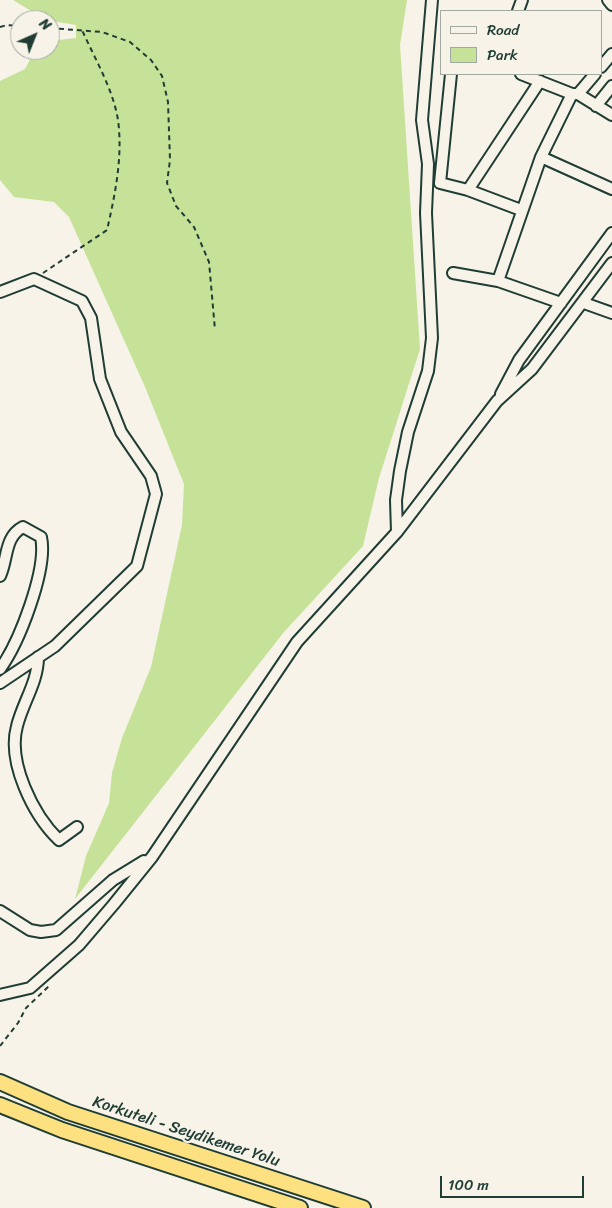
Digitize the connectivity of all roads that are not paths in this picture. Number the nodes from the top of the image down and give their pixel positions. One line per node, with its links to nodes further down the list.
1 (432, 0): 27 (street)
2 (608, 0): 3 (street)
3 (612, 4)
4 (612, 54): 5 (street)
5 (602, 66)
6 (451, 75): 15 (street)
7 (524, 75): 9 (street)
8 (594, 75): 11 (street)
9 (540, 81): 11 (street); 15 (street)
10 (612, 86): 12 (street)
11 (575, 94): 12 (street); 14 (street)
12 (596, 106): 13 (street)
13 (612, 115)
14 (541, 157): 16 (street); 17 (street)
15 (468, 190): 17 (street)
16 (612, 190)
17 (521, 210): 21 (street)
18 (612, 233): 23 (street)
19 (612, 263): 24 (street)
20 (453, 274): 21 (street)
21 (498, 281): 23 (street)
22 (0, 292): 29 (street)
23 (561, 303): 26 (street)
24 (584, 303): 25 (street); 26 (street)
25 (612, 313)
26 (497, 401): 27 (street)
27 (397, 532): 33 (street)
28 (0, 576): 30 (street)
29 (38, 657): 31 (street); 32 (street)
30 (0, 669)
31 (0, 683)
32 (77, 827)
33 (152, 857): 34 (street); 35 (street)
34 (0, 911)
35 (0, 995)
36 (0, 1082): 39 (highway, Korkuteli - Seydikemer Yolu)
37 (0, 1105): 38 (highway)
38 (300, 1208)
39 (363, 1208)

